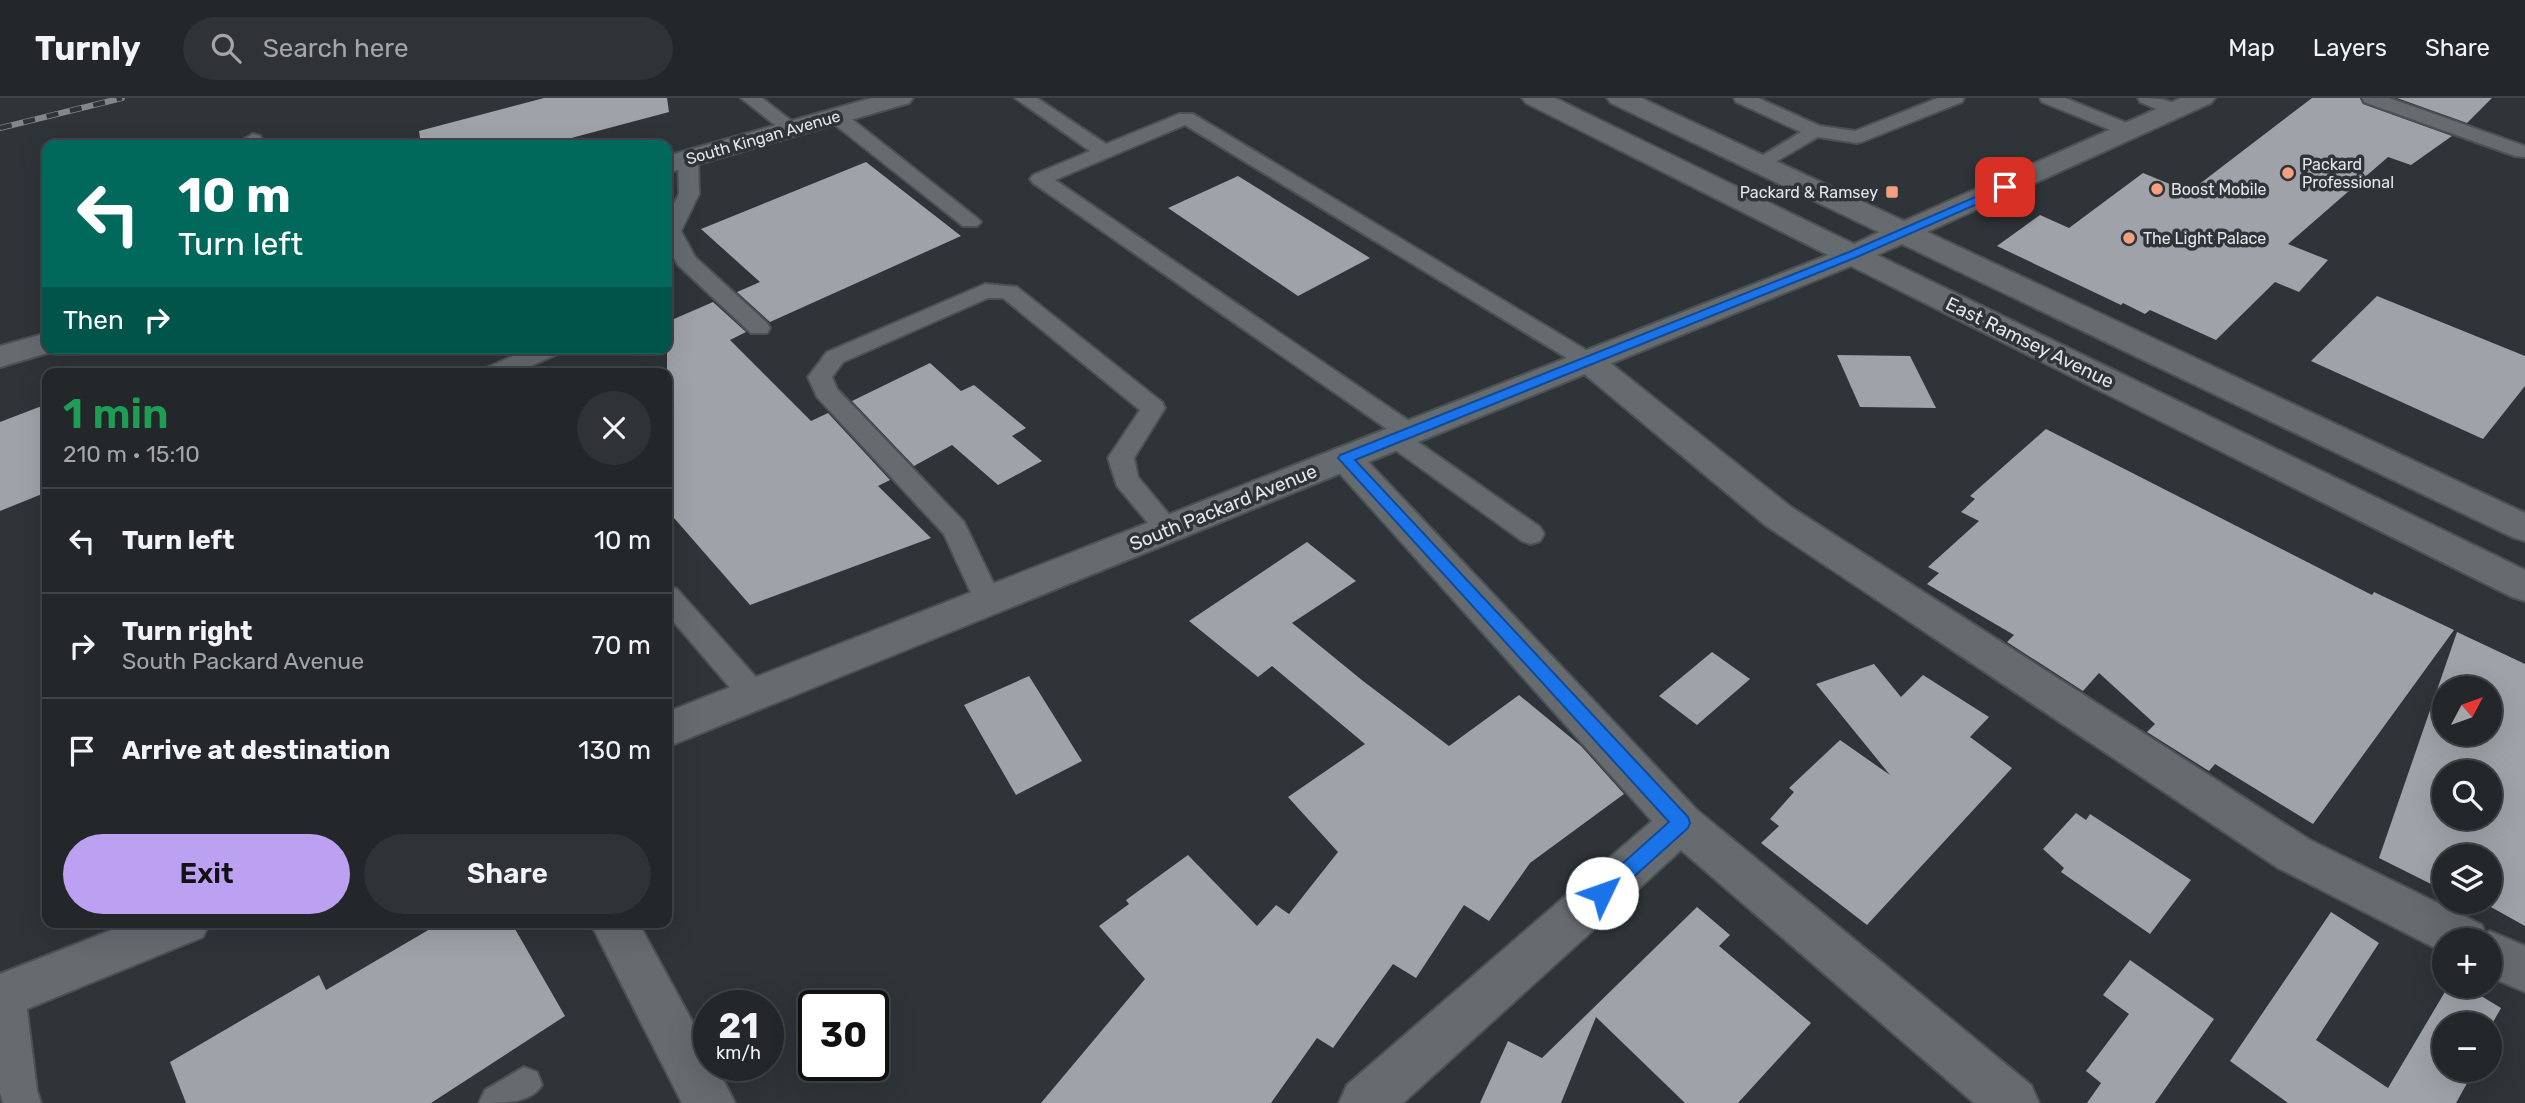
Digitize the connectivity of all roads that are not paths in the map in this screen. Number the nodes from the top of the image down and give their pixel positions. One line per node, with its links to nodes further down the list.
1 (750, 98): 14 (lane)
2 (900, 98): 13 (street, South Kingan Avenue)
3 (1024, 98): 17 (lane)
4 (1535, 98): 25 (street, East Ramsey Avenue)
5 (1620, 98): 20 (street)
6 (1743, 98): 15 (lane)
7 (1955, 98): 15 (lane)
8 (2049, 98): 16 (lane)
9 (2147, 98): 12 (lane)
10 (2202, 98): 12 (street, South Packard Avenue)
11 (2371, 98): 18 (lane)
12 (2175, 110): 16 (street, South Packard Avenue)
13 (836, 116): 14 (street, South Kingan Avenue); 21 (lane)
14 (792, 129): 19 (street, South Kingan Avenue)
15 (1815, 131): 20 (lane)
16 (2130, 131): 23 (street, South Packard Avenue)
17 (1105, 152): 30 (lane); 32 (lane)
18 (2522, 152)
19 (677, 162): 22 (lane)
20 (1760, 164): 23 (street)
21 (970, 222)
22 (672, 227)
23 (1905, 232): 25 (street, South Packard Avenue); 34 (street)
24 (672, 235): 26 (lane)
25 (1853, 255): 30 (street, South Packard Avenue); 37 (street, East Ramsey Avenue)
26 (759, 328)
27 (42, 344): 29 (street)
28 (538, 354): 31 (lane)
29 (0, 357)
30 (1588, 361): 32 (street, South Packard Avenue); 45 (street)
31 (506, 368)
32 (1402, 435): 33 (street, South Packard Avenue); 36 (lane)
33 (1345, 458): 35 (street, South Packard Avenue); 42 (street)
34 (2525, 528)
35 (1168, 529): 38 (street, South Packard Avenue); 38 (lane)
36 (1531, 534)
37 (2525, 587)
38 (988, 601): 40 (street, South Packard Avenue)
39 (672, 602): 40 (lane)
40 (754, 695): 41 (street, South Packard Avenue)
41 (672, 728)
42 (1681, 823): 51 (street); 52 (street)
43 (165, 928): 48 (street)
44 (616, 928): 50 (street)
45 (2441, 928)
46 (2502, 959): 47 (street)
47 (2525, 970)
48 (4, 995): 49 (lane)
49 (22, 1103)
50 (709, 1103)
51 (1365, 1103)
52 (2013, 1103)

